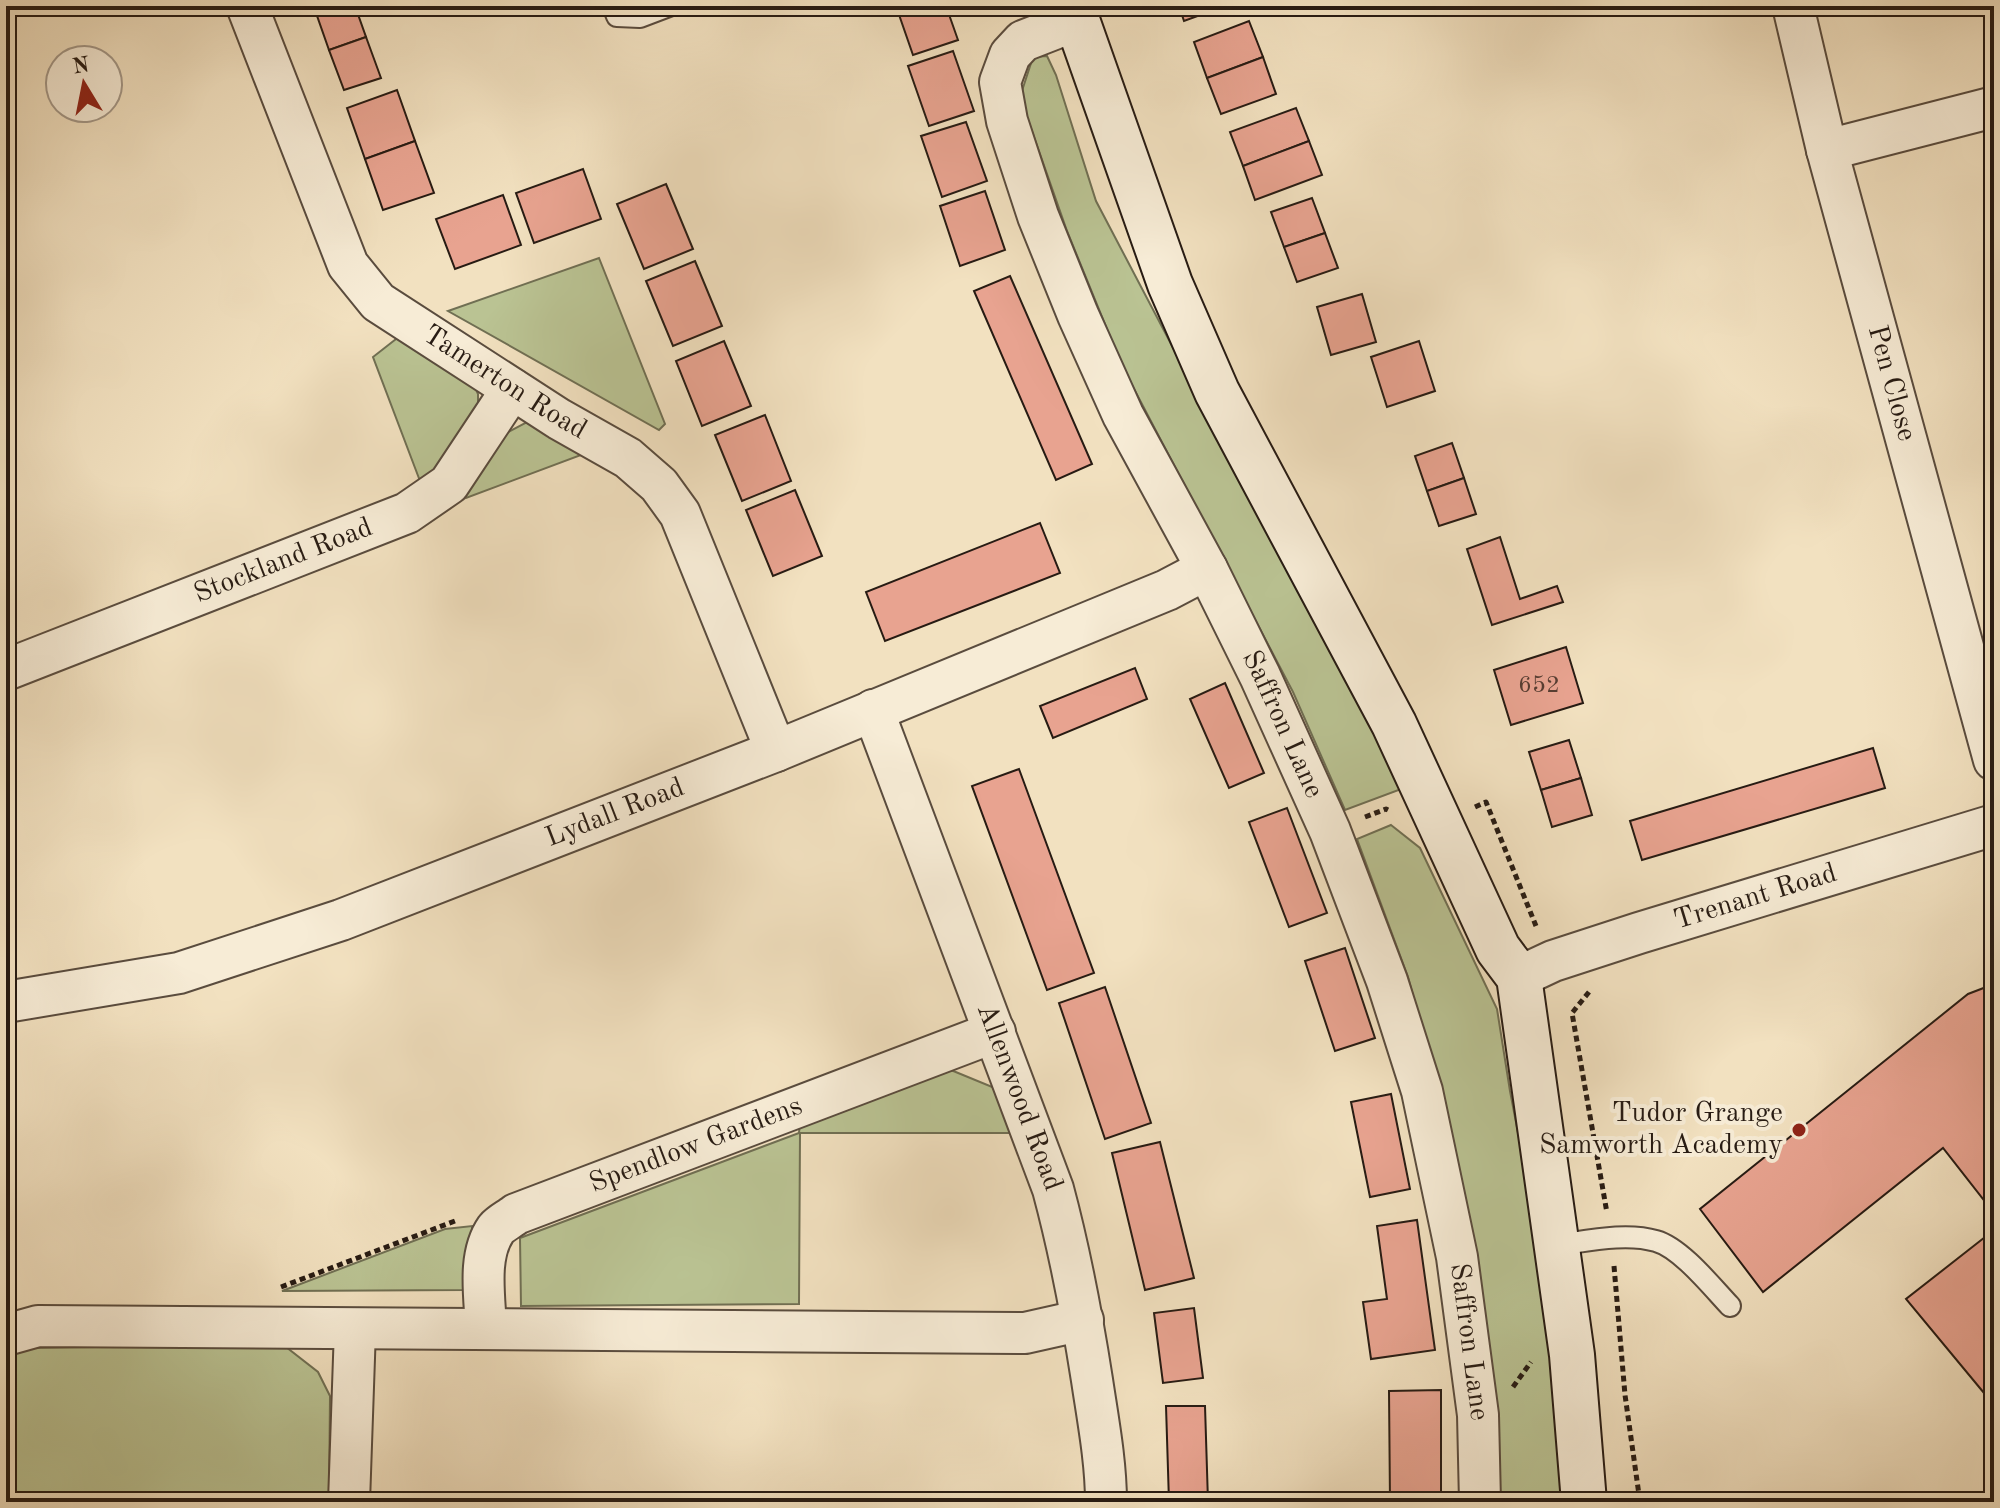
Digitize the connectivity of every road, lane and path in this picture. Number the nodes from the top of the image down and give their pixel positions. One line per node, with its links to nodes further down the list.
1 (247, 6): 8 (street, Tamerton Road)
2 (613, 6): 3 (lane)
3 (669, 6)
4 (1793, 6): 7 (street, Pen Close)
5 (1075, 13): 9 (street, Saffron Lane); 15 (main road, Saffron Lane)
6 (1994, 107): 7 (street)
7 (1827, 150): 13 (street, Pen Close)
8 (512, 389): 10 (street, Stockland Road); 12 (street, Tamerton Road)
9 (1207, 569): 11 (street, Lydall Road); 27 (street, Saffron Lane)
10 (6, 670)
11 (873, 710): 12 (street, Lydall Road); 17 (street, Allenwood Road)
12 (776, 751): 16 (street, Lydall Road)
13 (1994, 760)
14 (1994, 825): 15 (street, Trenant Road)
15 (1519, 977): 19 (main road, Saffron Lane)
16 (6, 1002)
17 (995, 1032): 18 (street, Spendlow Gardens); 21 (street, Allenwood Road)
18 (516, 1214): 22 (path); 24 (street, Spendlow Gardens)
19 (1557, 1245): 20 (lane); 26 (main road, Saffron Lane)
20 (1730, 1306)
21 (1083, 1320): 24 (street); 29 (street, Allenwood Road)
22 (244, 1327): 23 (street); 25 (street)
23 (355, 1329): 24 (street); 28 (street)
24 (486, 1329)
25 (6, 1335)
26 (1572, 1355): 27 (path); 31 (main road, Saffron Lane)
27 (1478, 1415): 30 (street, Saffron Lane)
28 (349, 1502)
29 (1106, 1502)
30 (1480, 1502)
31 (1584, 1502)

